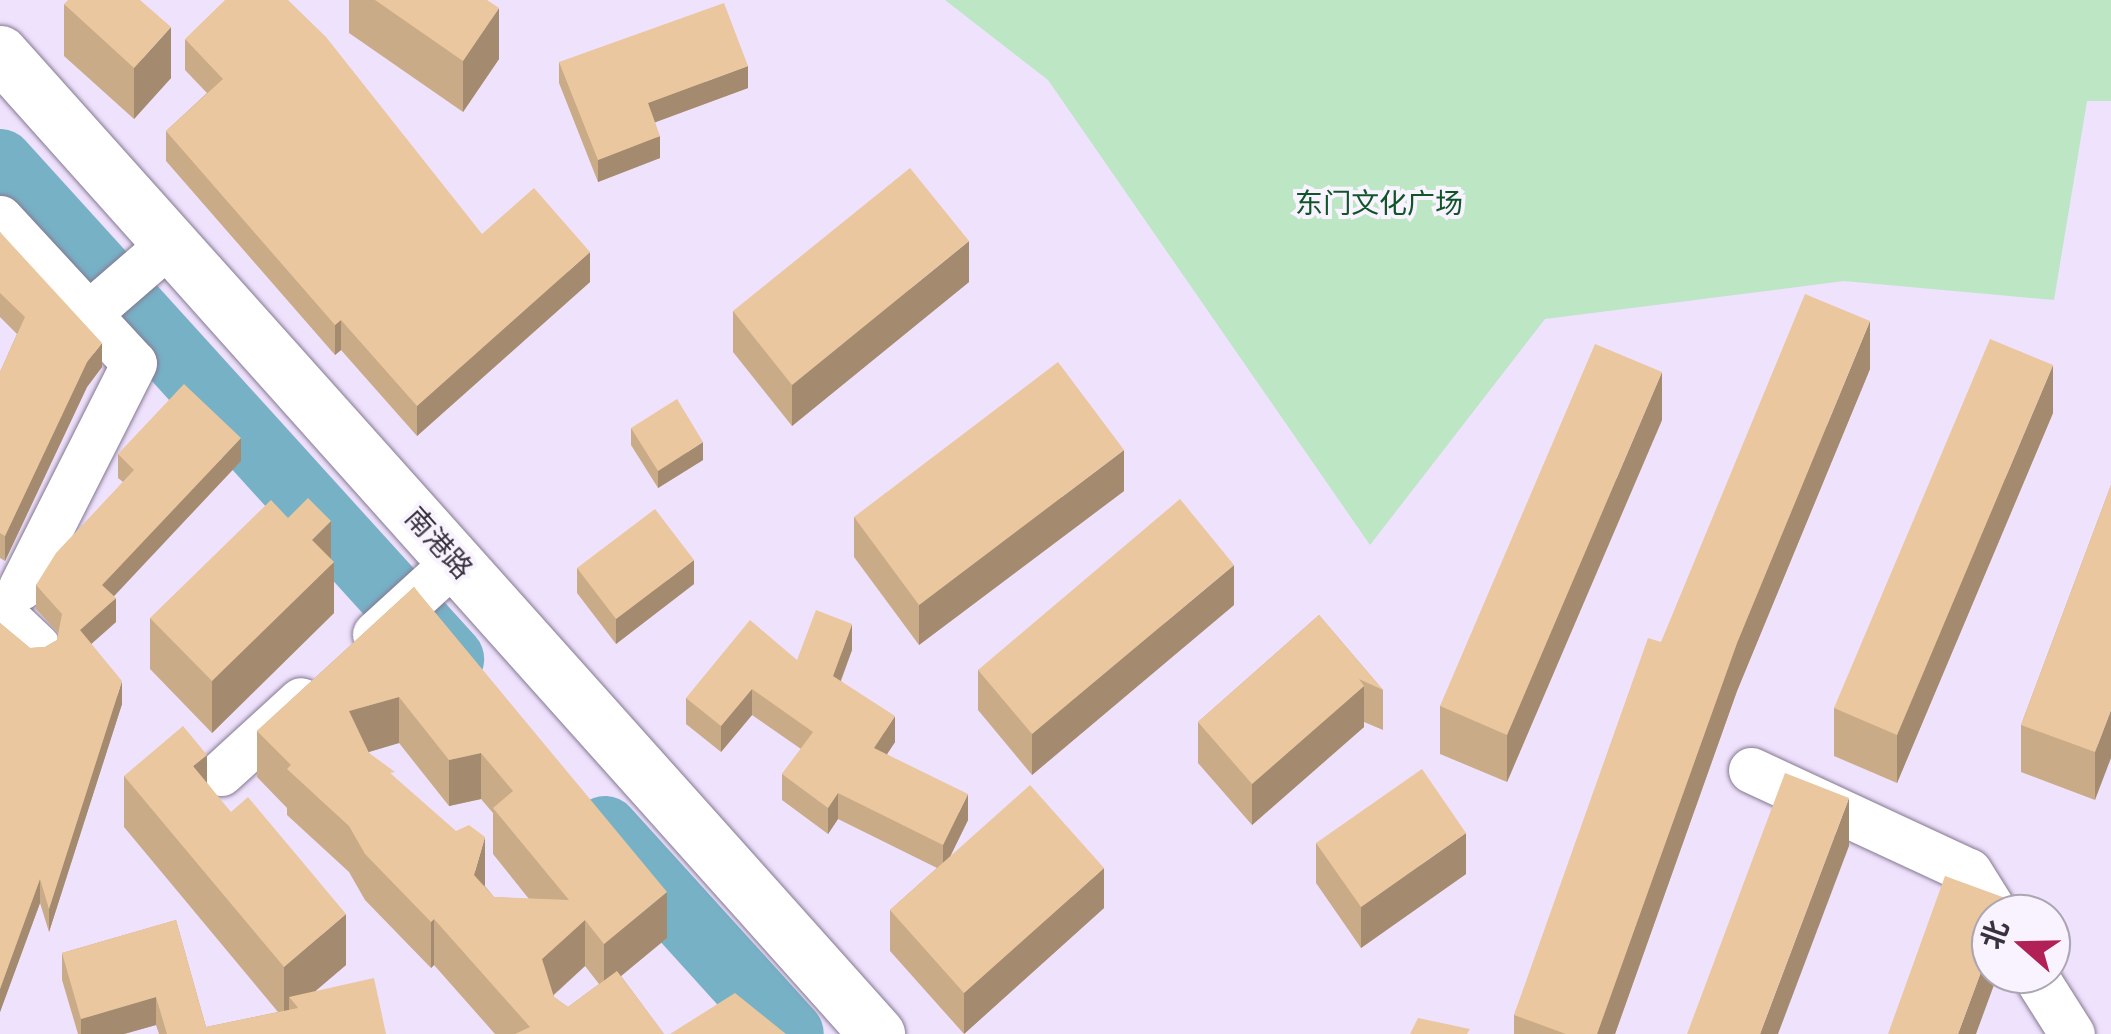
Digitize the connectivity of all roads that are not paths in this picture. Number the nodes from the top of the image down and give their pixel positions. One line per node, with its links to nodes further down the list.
1 (0, 52): 3 (street, 南港路)
2 (0, 218): 4 (street)
3 (169, 244): 4 (street); 5 (street, 南港路)
4 (88, 314): 6 (street)
5 (454, 562): 9 (street); 12 (street, 南港路)
6 (10, 599): 7 (street)
7 (37, 646)
8 (1751, 770): 10 (street)
9 (221, 773)
10 (1983, 894)
11 (2047, 994): 13 (street)
12 (877, 1034)
13 (2072, 1034)

